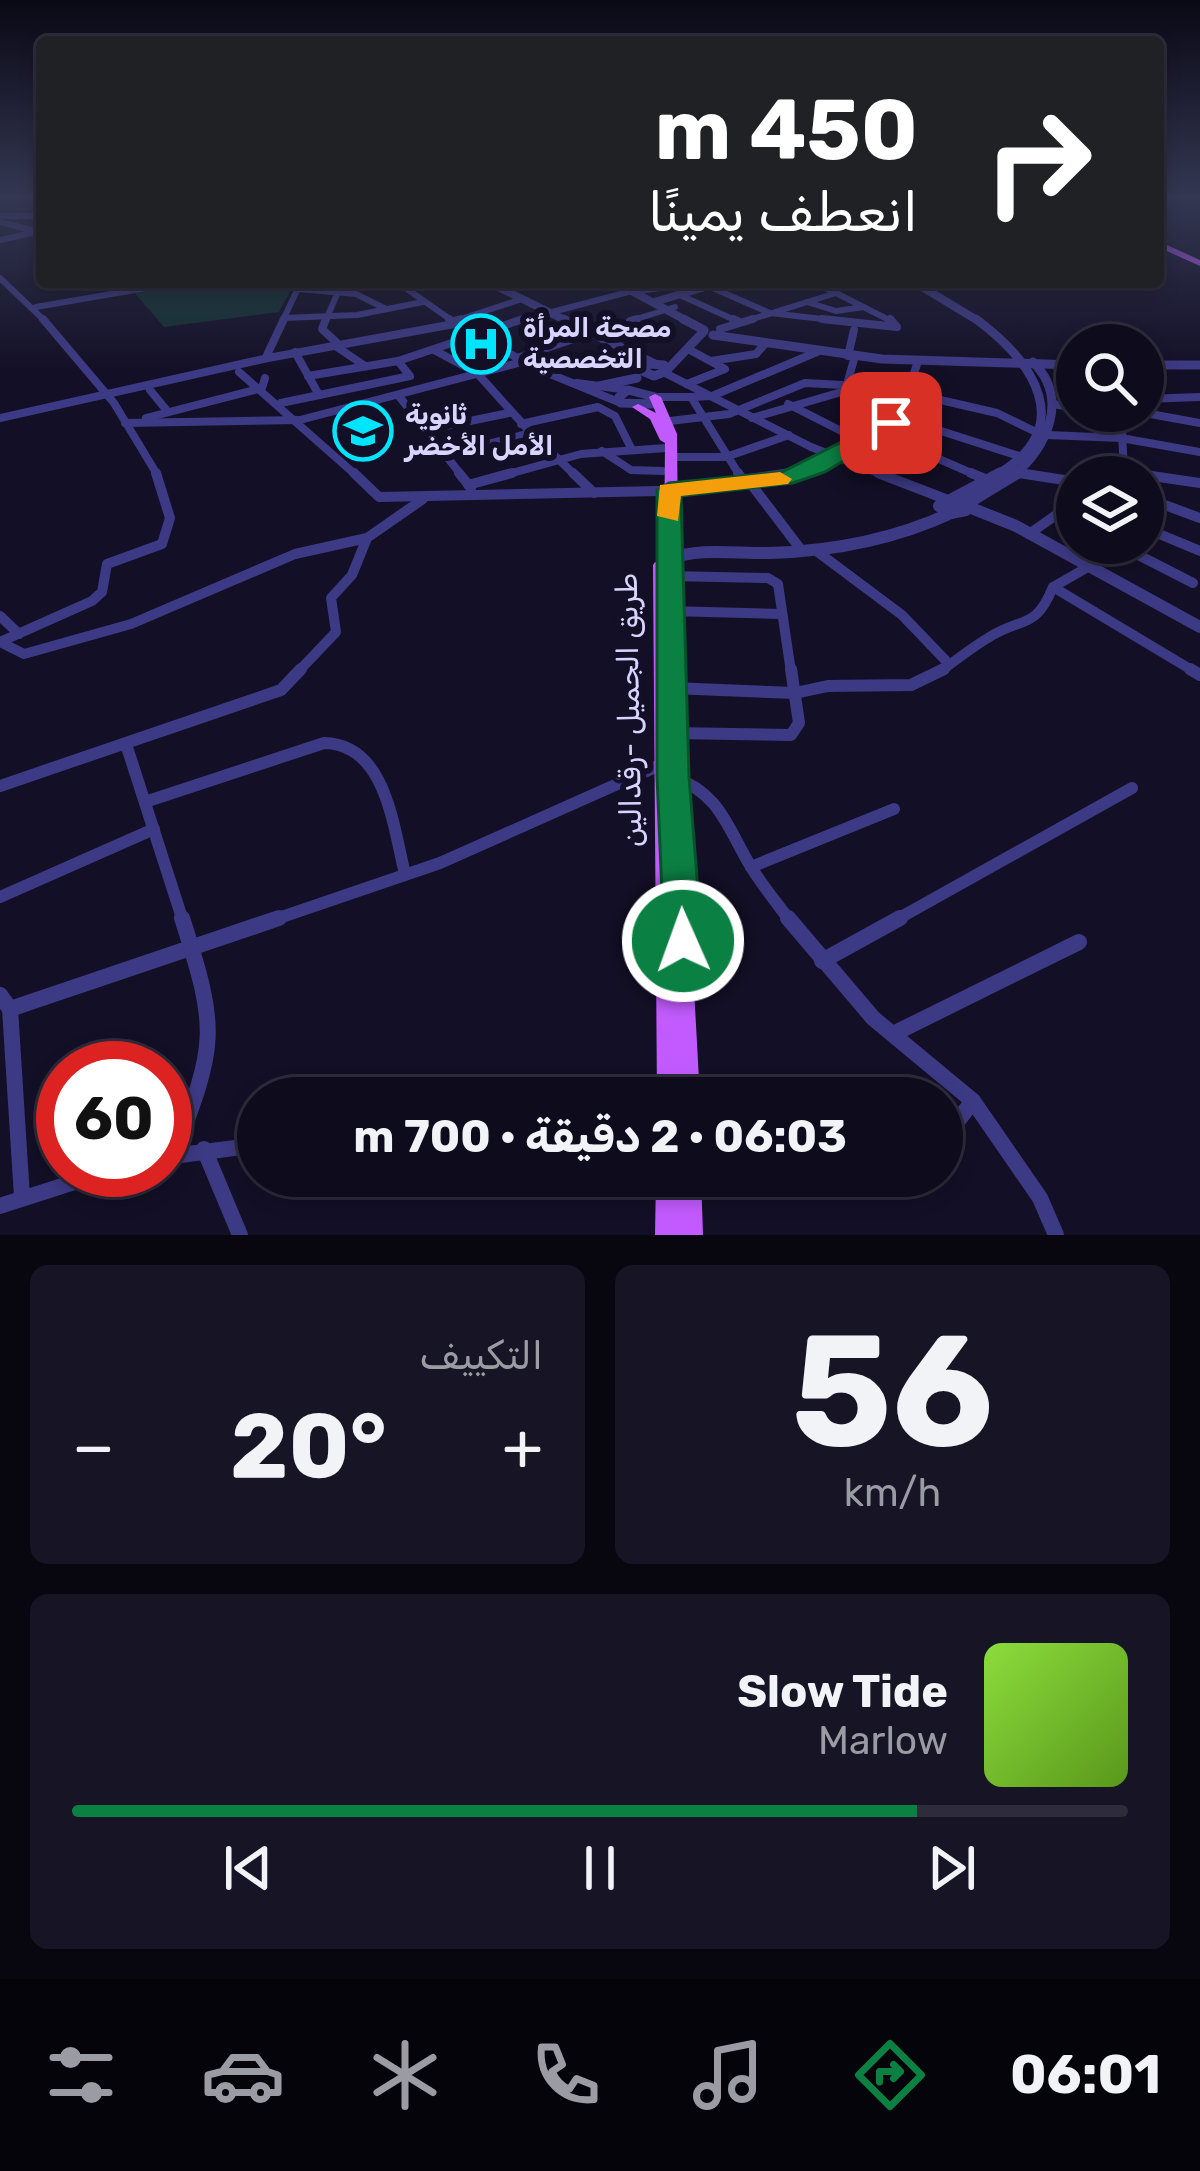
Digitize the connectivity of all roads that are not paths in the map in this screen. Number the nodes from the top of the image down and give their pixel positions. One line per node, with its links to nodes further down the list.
1 (0, 278): 23 (street)
2 (138, 288): 15 (street)
3 (298, 288): 30 (street)
4 (312, 288): 16 (street)
5 (405, 288): 20 (street)
6 (501, 288): 19 (street)
7 (629, 288): 26 (street)
8 (635, 288): 22 (street)
9 (652, 288): 22 (street)
10 (702, 288): 18 (street)
11 (713, 288): 28 (street)
12 (825, 288): 17 (street)
13 (924, 288): 55 (street)
14 (934, 288): 55 (street)
15 (131, 289): 23 (street)
16 (338, 292): 25 (street); 29 (street)
17 (836, 293): 21 (street); 24 (street)
18 (680, 295): 22 (street); 33 (street)
19 (522, 298): 26 (street); 32 (street)
20 (423, 302): 25 (street); 32 (street)
21 (807, 302): 24 (street); 28 (street)
22 (665, 304): 31 (street); 38 (street); 38 (street)
23 (36, 307): 74 (street)
24 (867, 307): 28 (street)
25 (386, 310): 27 (street)
26 (549, 310): 35 (street); 37 (street)
27 (374, 312): 29 (street); 36 (street)
28 (770, 313): 33 (street)
29 (323, 317): 30 (street); 39 (street)
30 (284, 318): 44 (street)
31 (630, 320)
32 (451, 322): 36 (street); 37 (street)
33 (740, 322): 38 (street)
34 (854, 330): 45 (street)
35 (594, 332): 46 (street); 53 (street)
36 (396, 333): 39 (street)
37 (480, 335): 41 (street); 46 (street)
38 (706, 335): 40 (street); 40 (street); 48 (street); 54 (street)
39 (335, 343): 42 (street); 44 (street); 52 (street)
40 (763, 344): 43 (street); 48 (street)
41 (434, 350): 47 (street); 61 (street)
42 (296, 352): 62 (street); 74 (street)
43 (817, 352): 45 (street); 51 (street)
44 (267, 355): 74 (street)
45 (852, 356): 50 (street); 71 (street)
46 (523, 359): 61 (street); 65 (street)
47 (398, 361): 52 (street); 63 (street)
48 (711, 361): 68 (street)
49 (606, 362): 53 (street)
50 (914, 362): 55 (street); 75 (street)
51 (796, 364): 59 (street); 64 (street)
52 (365, 366): 62 (street)
53 (638, 366): 54 (street); 69 (street); 73 (street)
54 (662, 367): 68 (street); 83 (street)
55 (1034, 367): 56 (street); 86 (street); 105 (street)
56 (1056, 368)
57 (1164, 368): 58 (street)
58 (1200, 368)
59 (779, 371): 67 (street); 78 (street)
60 (239, 372): 66 (street)
61 (477, 373): 70 (street); 91 (street)
62 (308, 376): 76 (street)
63 (410, 376): 70 (street); 76 (street)
64 (827, 381): 67 (street); 71 (street)
65 (556, 382): 69 (street); 83 (street)
66 (264, 383): 84 (street); 90 (street)
67 (805, 383): 88 (street)
68 (687, 384): 78 (street)
69 (599, 386): 73 (street)
70 (418, 388): 77 (street)
71 (844, 388): 85 (street); 93 (street)
72 (149, 390): 90 (street)
73 (628, 390): 83 (street); 83 (street)
74 (105, 392): 92 (street); 99 (street)
75 (910, 393): 93 (street); 105 (street)
76 (319, 395): 84 (street)
77 (398, 395): 97 (street); 102 (street)
78 (712, 396): 79 (street); 88 (street)
79 (691, 397): 83 (street); 95 (street)
80 (1187, 397): 81 (street); 82 (street); 89 (street)
81 (1200, 397)
82 (1164, 398)
83 (641, 400): 98 (main road, طريق الجميل -رقدالين); 119 (main road)
84 (281, 403): 97 (street)
85 (788, 404): 96 (street); 108 (street)
86 (1053, 404): 87 (street); 105 (street)
87 (1056, 404)
88 (739, 409): 95 (street); 96 (street)
89 (1200, 410)
90 (168, 412): 99 (street)
91 (509, 413): 101 (street); 102 (street)
92 (0, 416)
93 (898, 416): 108 (street); 116 (street)
94 (1164, 416): 100 (street)
95 (707, 418): 98 (street); 115 (street)
96 (752, 418): 106 (street)
97 (300, 420): 99 (street); 130 (street)
98 (670, 421): 119 (main road, طريق الجميل -رقدالين)
99 (125, 423): 150 (street)
100 (1200, 423)
101 (521, 424): 104 (street); 109 (street)
102 (426, 430): 113 (street)
103 (1121, 432): 107 (street)
104 (531, 433): 113 (street); 117 (street)
105 (1043, 434): 107 (street); 116 (street); 120 (street)
106 (789, 435): 115 (street); 118 (street)
107 (1121, 438): 112 (street); 114 (street)
108 (863, 442): 118 (street)
109 (632, 448): 111 (street); 119 (street)
110 (916, 449): 123 (street)
111 (602, 451): 117 (street); 119 (street)
112 (1200, 452)
113 (445, 455): 126 (street)
114 (1122, 456)
115 (726, 457): 119 (street); 125 (street)
116 (1022, 457): 123 (street)
117 (561, 458): 126 (street); 128 (street)
118 (836, 458): 125 (street); 132 (street)
119 (666, 459): 127 (main road, طريق الجميل -رقدالين)
120 (1019, 472): 121 (street); 132 (street)
121 (1056, 478)
122 (1164, 479): 124 (street)
123 (990, 482): 132 (street)
124 (1200, 483)
125 (749, 484): 127 (street); 138 (street)
126 (468, 485): 129 (street)
127 (664, 491): 128 (street); 141 (main road, طريق الجميل -رقدالين)
128 (594, 494): 129 (street)
129 (477, 495): 130 (street)
130 (424, 498): 136 (street)
131 (1164, 504): 134 (street)
132 (952, 506): 135 (street); 138 (street); 139 (street)
133 (1056, 515): 135 (street)
134 (1200, 518)
135 (1029, 534): 143 (street)
136 (367, 538): 151 (street); 157 (street)
137 (1164, 539): 140 (street)
138 (799, 547): 141 (street)
139 (814, 549): 141 (street); 152 (street)
140 (1200, 551)
141 (667, 559): 146 (main road, طريق الجميل -رقدالين); 147 (street); 158 (main road, طريق الجميل -رقدالين)
142 (1162, 564): 144 (street)
143 (1088, 565): 145 (street); 149 (street)
144 (1198, 582)
145 (1053, 587): 152 (street); 153 (street)
146 (669, 610): 147 (street); 154 (main road, طريق الجميل -رقدالين)
147 (780, 614): 155 (street)
148 (0, 616): 150 (street)
149 (1200, 627)
150 (20, 634): 151 (street)
151 (0, 642)
152 (949, 664): 155 (street)
153 (1200, 675)
154 (671, 688): 155 (street); 156 (main road, طريق الجميل -رقدالين)
155 (795, 693): 156 (street)
156 (672, 733): 158 (main road, طريق الجميل -رقدالين)
157 (128, 747): 159 (street); 161 (street)
158 (666, 771): 164 (street); 165 (street); 173 (main road, طريق الجميل -رقدالين); 174 (main road, طريق الجميل -رقدالين)
159 (0, 786)
160 (1132, 788): 169 (street)
161 (146, 802): 163 (street); 165 (street)
162 (894, 809): 164 (street)
163 (154, 829): 166 (street); 168 (street)
164 (751, 867): 169 (street)
165 (405, 874): 168 (street)
166 (0, 897)
167 (1079, 942): 171 (street)
168 (191, 945): 170 (street); 176 (street)
169 (822, 961): 171 (street)
170 (5, 1002): 172 (street)
171 (893, 1034): 175 (street)
172 (7, 1069): 182 (street)
173 (669, 1077)
174 (687, 1077)
175 (973, 1101): 177 (street); 189 (street)
176 (192, 1103)
177 (963, 1120)
178 (237, 1147): 179 (street)
179 (204, 1149): 180 (street); 186 (street)
180 (192, 1151)
181 (36, 1193): 182 (street)
182 (22, 1197): 185 (street)
183 (668, 1197): 187 (main road)
184 (689, 1197): 188 (main road)
185 (0, 1206)
186 (240, 1235)
187 (668, 1235)
188 (690, 1235)
189 (1056, 1235)

